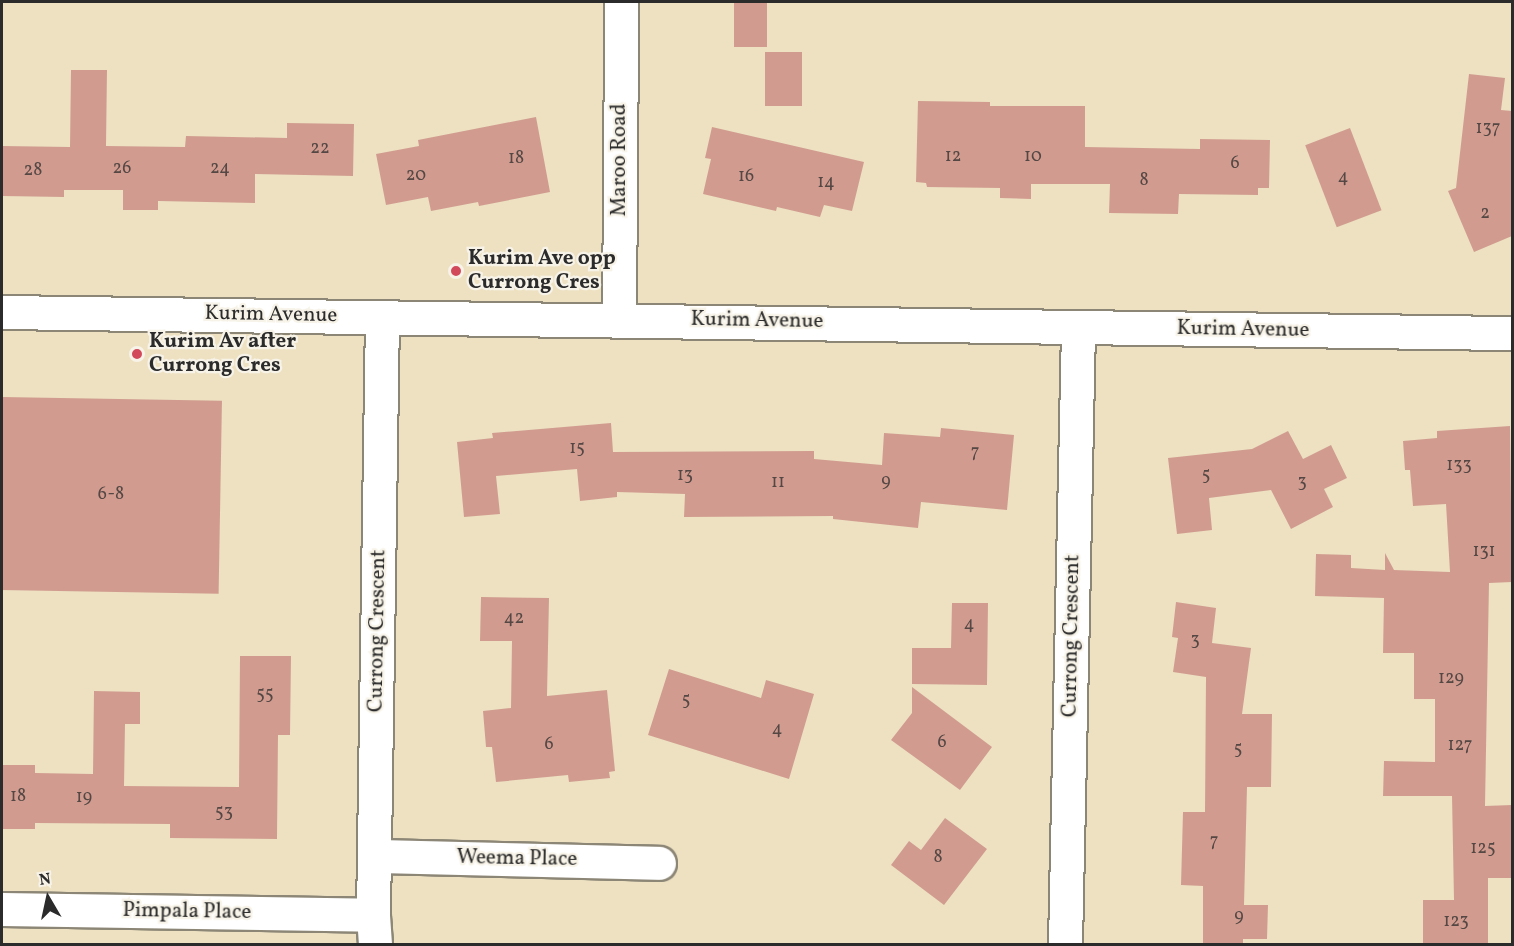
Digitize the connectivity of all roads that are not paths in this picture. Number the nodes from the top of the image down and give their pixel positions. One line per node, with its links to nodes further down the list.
1 (621, 2): 4 (street, Maroo Road)
2 (2, 312): 3 (street, Kurim Avenue)
3 (382, 317): 4 (street, Kurim Avenue); 7 (street, Currong Crescent)
4 (619, 319): 5 (street, Kurim Avenue)
5 (1078, 328): 6 (street, Kurim Avenue); 11 (street, Currong Crescent)
6 (1512, 333)
7 (375, 856): 8 (street, Weema Place); 10 (street, Currong Crescent)
8 (659, 862)
9 (2, 909): 10 (street, Pimpala Place)
10 (374, 930)
11 (1065, 945)

